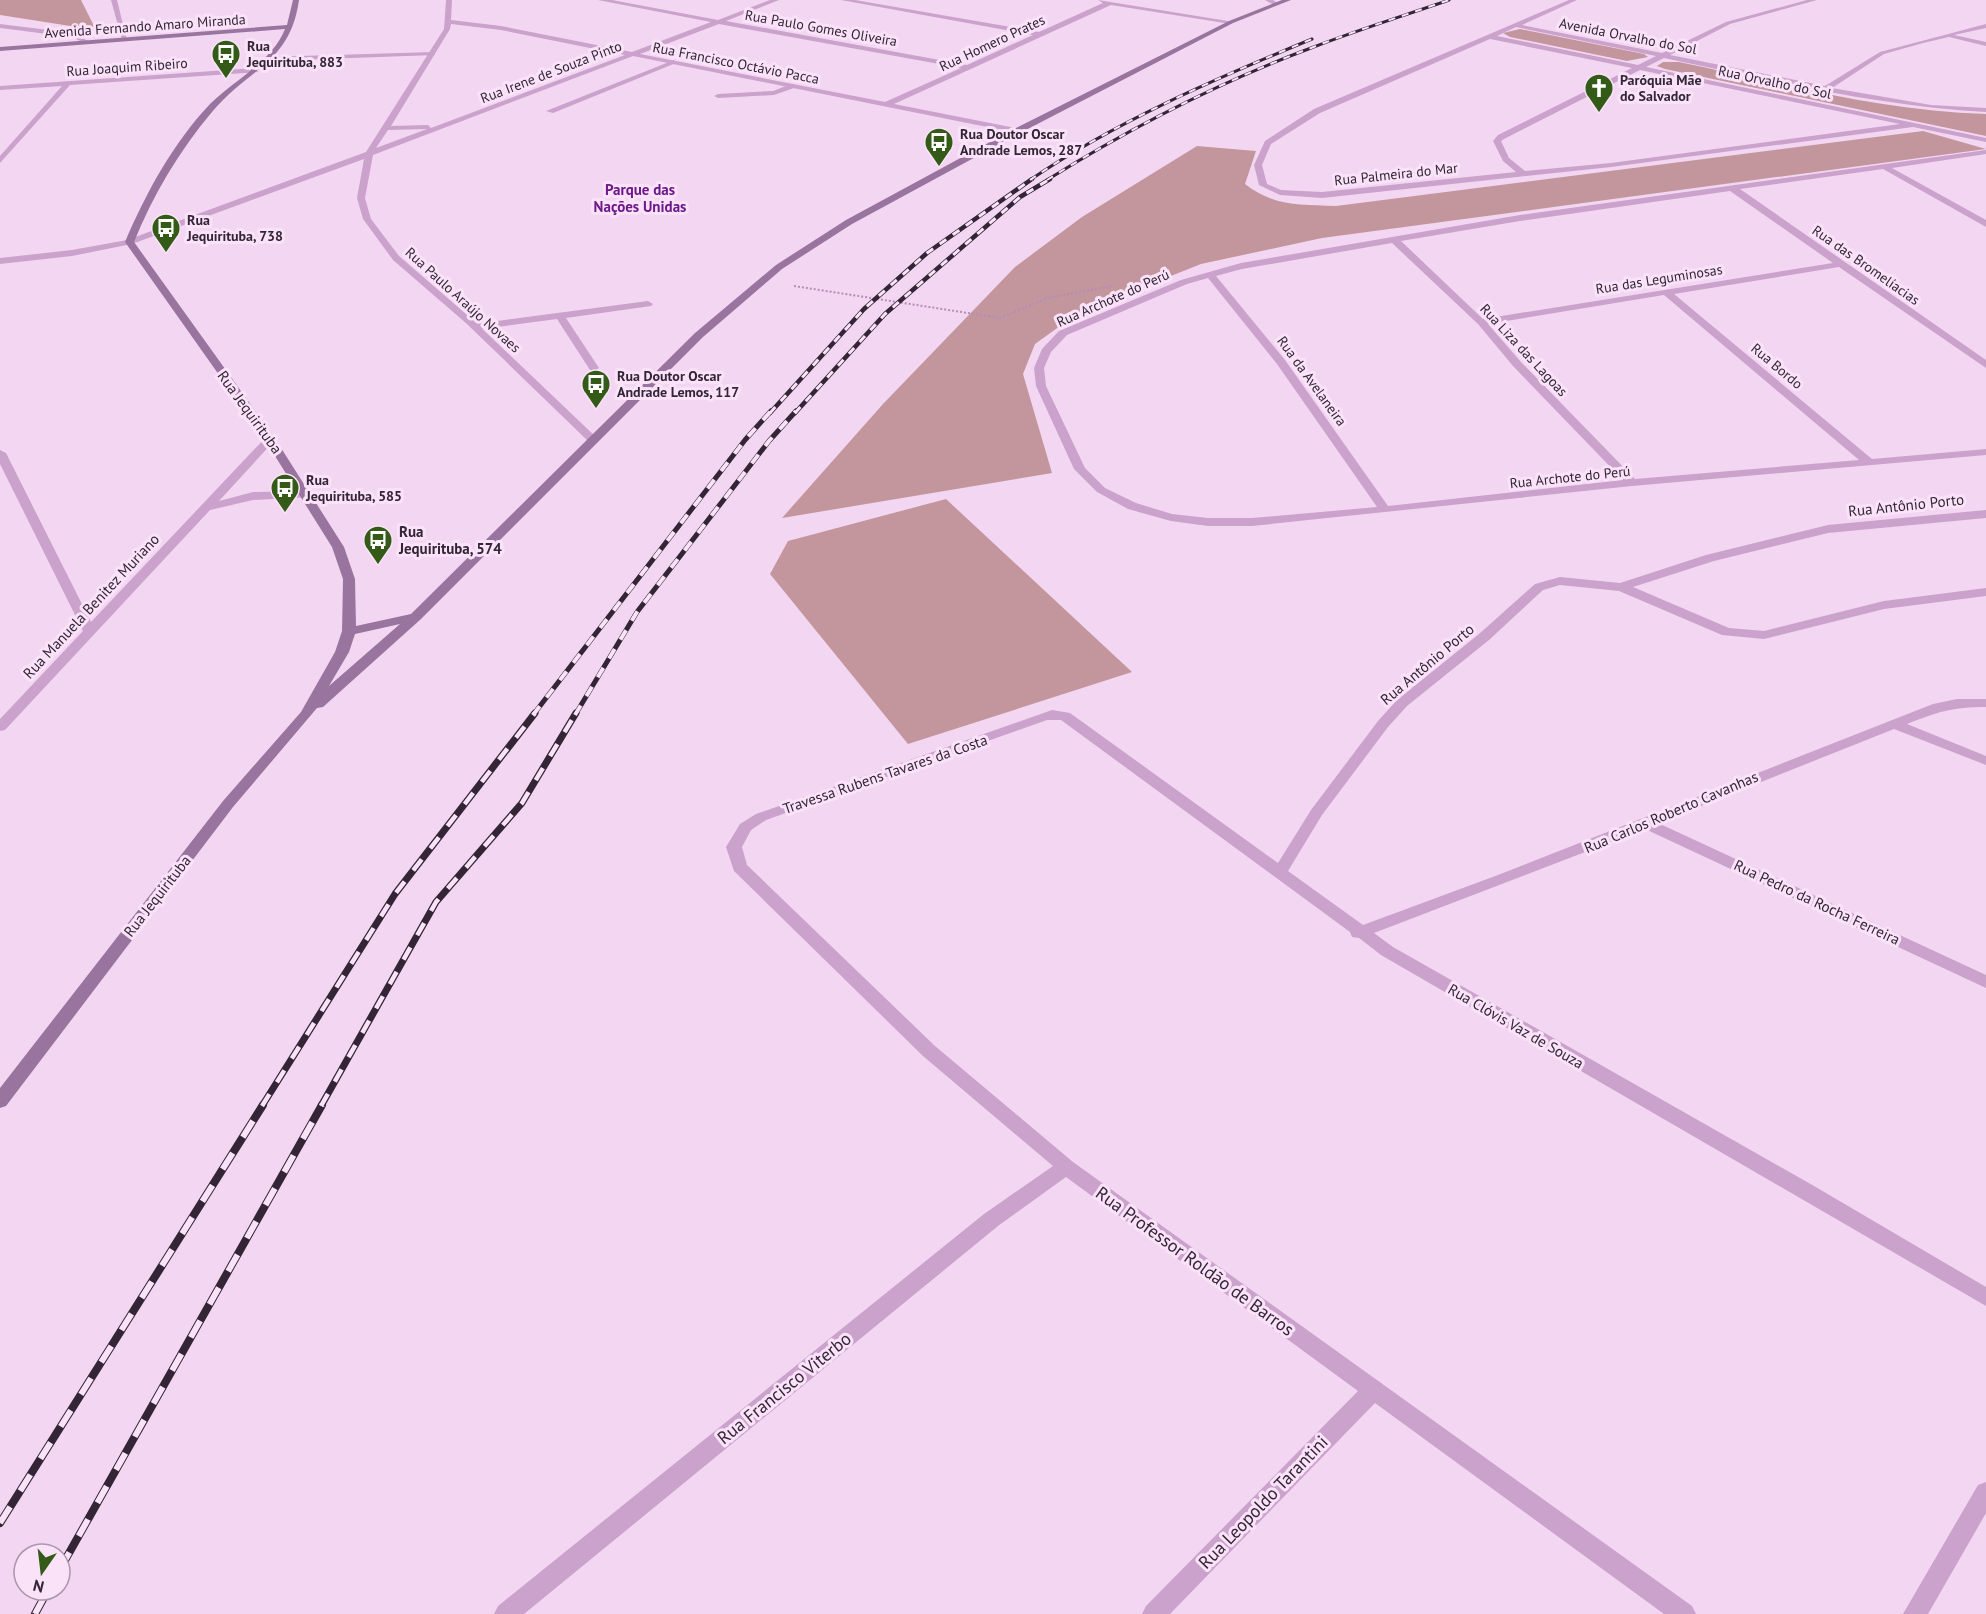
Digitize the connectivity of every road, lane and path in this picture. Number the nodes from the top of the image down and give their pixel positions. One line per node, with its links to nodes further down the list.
1 (114, 0): 23 (street)
2 (296, 0): 19 (street)
3 (449, 0): 13 (street, Rua Paulo Araújo Novaes)
4 (602, 0): 14 (street, Rua Paulo Gomes Oliveira)
5 (776, 0): 14 (street, Rua Irene de Souza Pinto)
6 (844, 0): 20 (street)
7 (1094, 0): 12 (street)
8 (1288, 0): 11 (street)
9 (1574, 0): 16 (street, Rua Palmeira do Mar)
10 (1814, 0): 29 (street)
11 (1272, 2): 15 (street)
12 (1110, 3): 15 (street); 20 (street, Rua Homero Prates)
13 (449, 22): 27 (street, Rua Paulo Araújo Novaes); 28 (street, Rua Francisco Octávio Pacca)
14 (718, 22): 28 (street, Rua Irene de Souza Pinto); 32 (street, Rua Paulo Gomes Oliveira)
15 (1231, 22): 46 (street)
16 (1514, 25): 22 (street, Rua Palmeira do Mar); 29 (street, Avenida Orvalho do Sol)
17 (0, 26): 24 (street)
18 (1986, 26): 21 (street)
19 (291, 27): 23 (street, Avenida Fernando Amaro Miranda); 30 (street)
20 (1038, 34): 32 (street, Rua Homero Prates)
21 (1946, 35): 25 (street); 38 (street)
22 (1487, 36): 33 (street, Rua Orvalho do Sol); 52 (street, Rua Palmeira do Mar)
23 (125, 40): 24 (street, Avenida Fernando Amaro Miranda)
24 (89, 43): 26 (street, Avenida Fernando Amaro Miranda)
25 (1986, 44)
26 (0, 49)
27 (433, 54): 30 (street); 45 (street, Rua Paulo Araújo Novaes)
28 (632, 54): 31 (street, Rua Francisco Octávio Pacca); 44 (street, Rua Irene de Souza Pinto)
29 (1663, 55): 33 (street); 38 (street, Avenida Orvalho do Sol)
30 (267, 59): 34 (street)
31 (674, 62): 36 (street, Rua Francisco Octávio Pacca); 42 (street)
32 (966, 67): 40 (street, Rua Homero Prates)
33 (1638, 68): 43 (street, Rua Orvalho do Sol); 52 (street)
34 (255, 70): 35 (street, Rua Joaquim Ribeiro); 56 (street)
35 (68, 83): 37 (street, Rua Joaquim Ribeiro); 50 (street)
36 (791, 86): 39 (street); 40 (street, Rua Francisco Octávio Pacca)
37 (0, 88)
38 (1827, 88): 41 (street, Avenida Orvalho do Sol)
39 (718, 96)
40 (885, 105): 46 (street, Rua Francisco Octávio Pacca)
41 (1986, 110)
42 (550, 111)
43 (1913, 125): 47 (street, Rua Orvalho do Sol); 52 (street, Rua Palmeira do Mar)
44 (440, 126): 45 (street); 49 (street, Rua Irene de Souza Pinto)
45 (384, 128): 49 (street, Rua Paulo Araújo Novaes)
46 (1017, 131): 70 (street)
47 (1986, 140)
48 (1986, 152): 51 (street, Rua Archote do Perú)
49 (369, 154): 56 (street, Rua Irene de Souza Pinto); 66 (street, Rua Paulo Araújo Novaes)
50 (0, 161)
51 (1886, 167): 53 (street, Rua Archote do Perú); 54 (street)
52 (1523, 174)
53 (1732, 188): 55 (street, Rua Archote do Perú); 58 (street, Rua das Bromelíacias)
54 (1986, 224)
55 (1393, 239): 59 (street, Rua Archote do Perú); 65 (street, Rua Liza das Lagoas)
56 (129, 242): 57 (street, Rua Irene de Souza Pinto); 69 (street, Rua Jequirituba)
57 (0, 261)
58 (1841, 264): 62 (street, Rua das Leguminosas); 67 (street, Rua das Bromelíacias)
59 (1209, 274): 77 (street, Rua da Avelaneira); 77 (street, Rua Archote do Perú)
60 (1117, 285): 61 (path)
61 (826, 291)
62 (1666, 292): 65 (street, Rua das Leguminosas); 73 (street, Rua Bordo)
63 (648, 304): 64 (street)
64 (560, 316): 66 (street); 68 (street)
65 (1481, 322): 74 (street, Rua Liza das Lagoas)
66 (475, 327): 70 (street, Rua Paulo Araújo Novaes)
67 (1986, 364)
68 (594, 368)
69 (270, 439): 75 (street, Rua Jequirituba); 76 (street, Rua Manuela Benitez Muriano)
70 (593, 440): 81 (street)
71 (1986, 452): 73 (street, Rua Archote do Perú)
72 (0, 453): 82 (street)
73 (1869, 462): 74 (street, Rua Archote do Perú)
74 (1632, 483): 77 (street, Rua Archote do Perú)
75 (308, 495): 76 (street); 83 (street, Rua Jequirituba)
76 (207, 507): 82 (street, Rua Manuela Benitez Muriano)
77 (1385, 510)
78 (1986, 514): 79 (street, Rua Antônio Porto)
79 (1621, 587): 80 (street, Rua Antônio Porto); 92 (street, Rua Antônio Porto)
80 (1986, 592)
81 (416, 616): 83 (street); 85 (street)
82 (89, 631): 88 (street, Rua Manuela Benitez Muriano)
83 (349, 631): 85 (street, Rua Jequirituba)
84 (1986, 703): 87 (street, Rua Carlos Roberto Cavanhas)
85 (307, 714): 95 (street, Rua Jequirituba)
86 (1070, 719): 91 (street, Travessa Rubens Tavares da Costa); 92 (street, Rua Clóvis Vaz de Souza)
87 (1894, 724): 89 (street); 90 (street, Rua Carlos Roberto Cavanhas)
88 (0, 727)
89 (1986, 761)
90 (1647, 824): 93 (street, Rua Carlos Roberto Cavanhas); 94 (street, Rua Pedro da Rocha Ferreira)
91 (740, 867): 96 (street, Rua Professor Roldão de Barros)
92 (1279, 874): 93 (street, Rua Clóvis Vaz de Souza)
93 (1358, 933): 97 (street, Rua Clóvis Vaz de Souza)
94 (1986, 982)
95 (0, 1101)
96 (1066, 1167): 98 (street, Rua Professor Roldão de Barros); 100 (street, Rua Francisco Viterbo)
97 (1986, 1297)
98 (1373, 1390): 101 (street, Rua Leopoldo Tarantini); 102 (street, Rua Professor Roldão de Barros)
99 (1986, 1492): 103 (street)
100 (506, 1614)
101 (1154, 1614)
102 (1684, 1614)
103 (1915, 1614)

